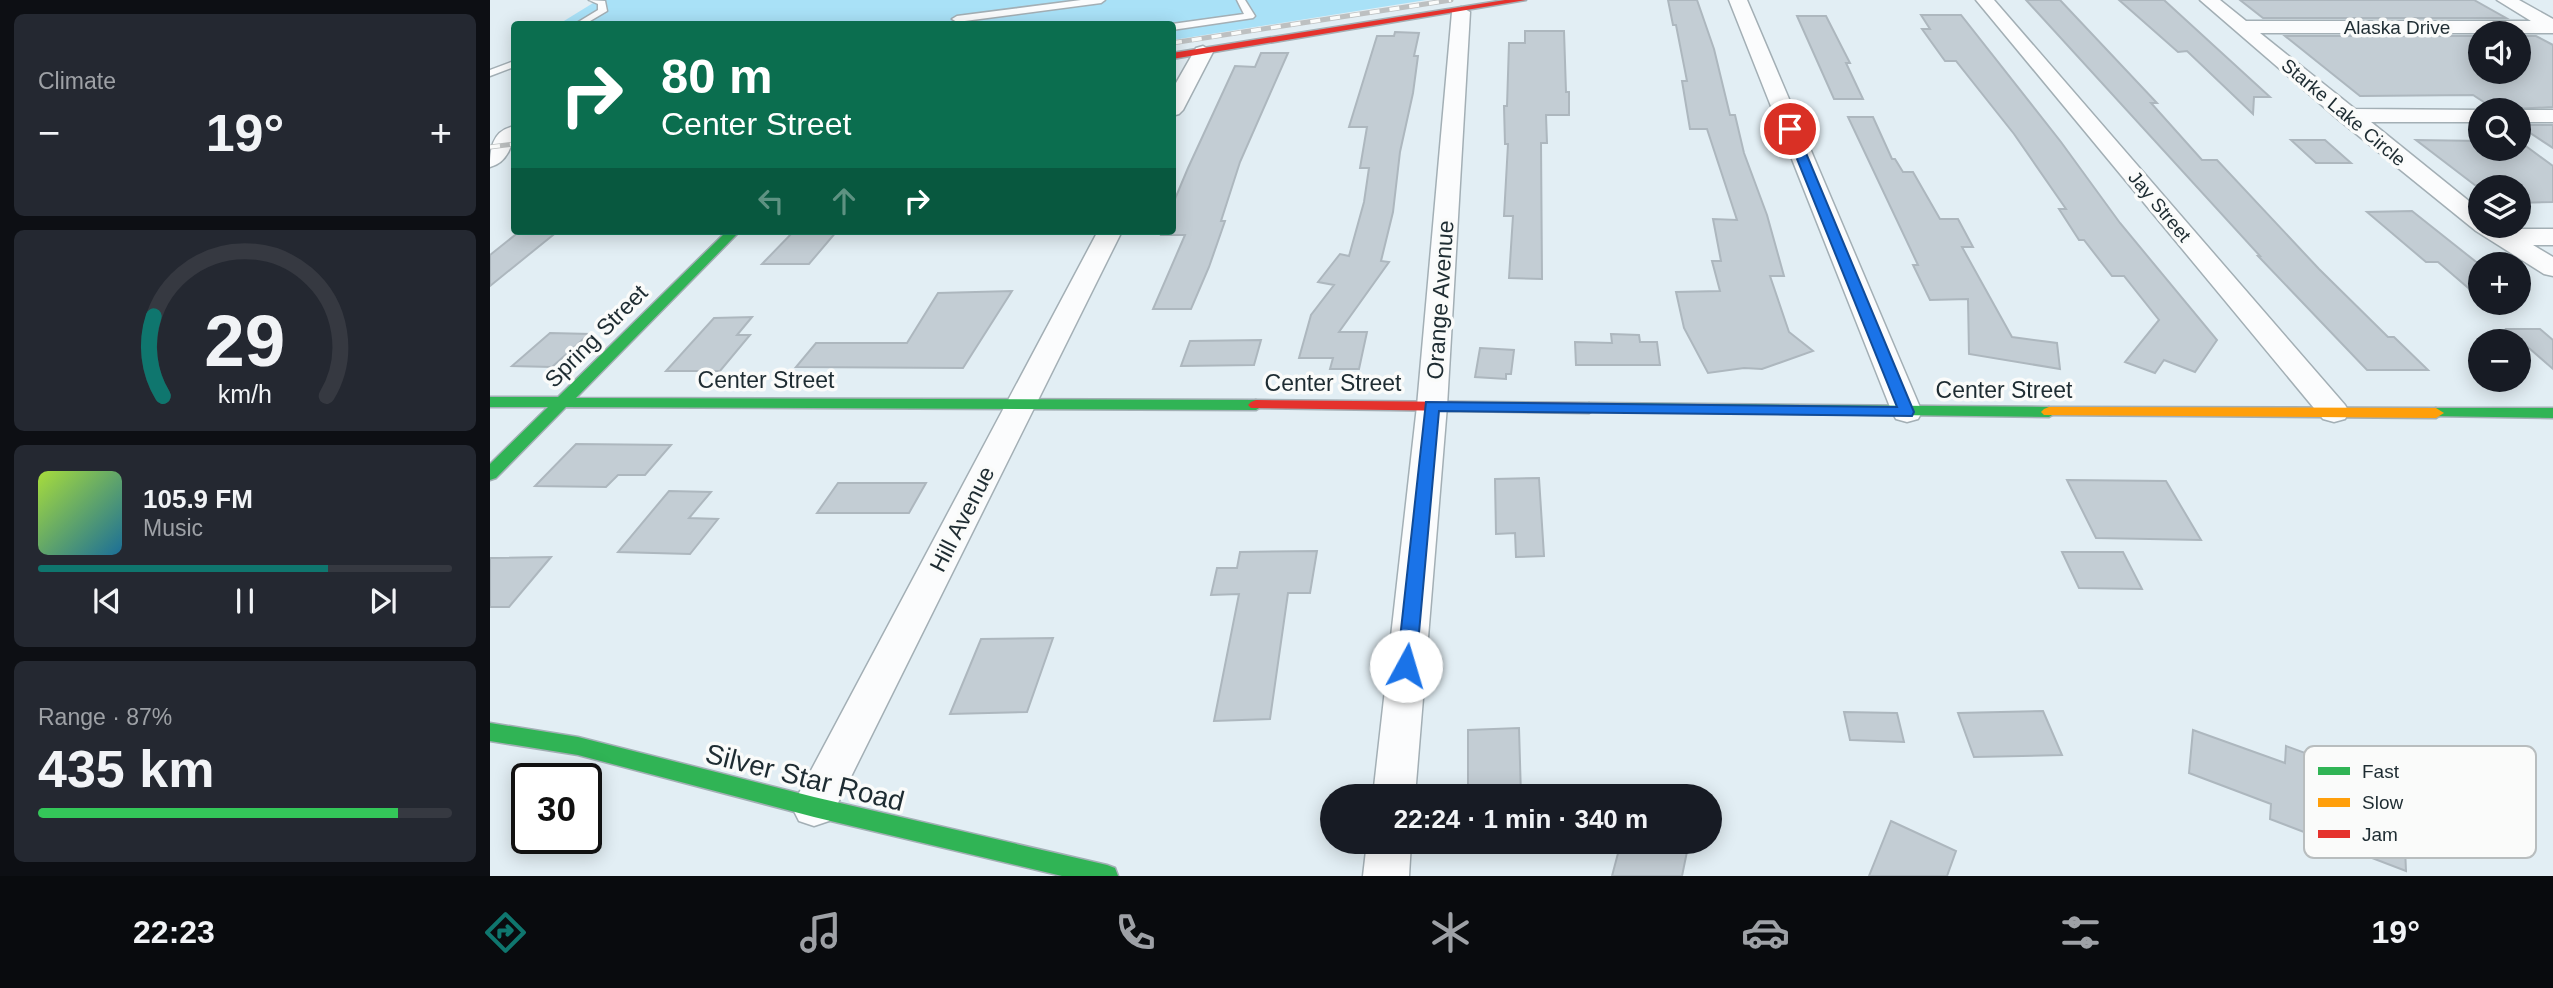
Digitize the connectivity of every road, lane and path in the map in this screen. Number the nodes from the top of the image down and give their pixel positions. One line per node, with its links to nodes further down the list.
1 (1101, 0): 10 (lane)
2 (1241, 0): 12 (lane)
3 (1522, 0): 9 (street)
4 (1738, 0): 37 (street)
5 (1985, 0): 38 (street, Jay Street)
6 (2209, 0): 13 (street, Starke Lake Circle)
7 (2506, 0): 14 (street)
8 (597, 1): 11 (lane)
9 (1460, 6): 15 (street); 36 (street, Orange Avenue)
10 (957, 19)
11 (584, 21)
12 (1176, 26)
13 (2241, 27): 14 (street, Alaska Drive); 20 (street, Starke Lake Circle)
14 (2553, 27)
15 (1203, 52): 16 (street); 19 (street)
16 (1176, 55)
17 (511, 65): 18 (lane)
18 (492, 73)
19 (1176, 103)
20 (2347, 115): 21 (street); 26 (street, Starke Lake Circle)
21 (2468, 116)
22 (2531, 116): 23 (street)
23 (2553, 116)
24 (505, 135): 25 (street)
25 (490, 160)
26 (2468, 212)
27 (730, 235): 34 (street, Spring Street)
28 (1108, 235): 35 (street, Hill Avenue)
29 (2531, 235): 30 (street)
30 (2553, 237)
31 (2503, 238): 32 (street)
32 (2553, 268)
33 (490, 402): 34 (street, Center Street)
34 (563, 402): 35 (street, Center Street); 40 (street, Spring Street)
35 (1021, 404): 36 (street, Center Street); 43 (street, Hill Avenue)
36 (1432, 406): 37 (street, Center Street); 42 (street, Orange Avenue)
37 (1907, 412): 38 (street, Center Street)
38 (2334, 412): 39 (street, Center Street)
39 (2553, 413)
40 (490, 474)
41 (490, 732): 43 (street, Silver Star Road)
42 (1395, 784)
43 (814, 807): 45 (street, Silver Star Road)
44 (1388, 854): 46 (street)
45 (1107, 876)
46 (1386, 876)

